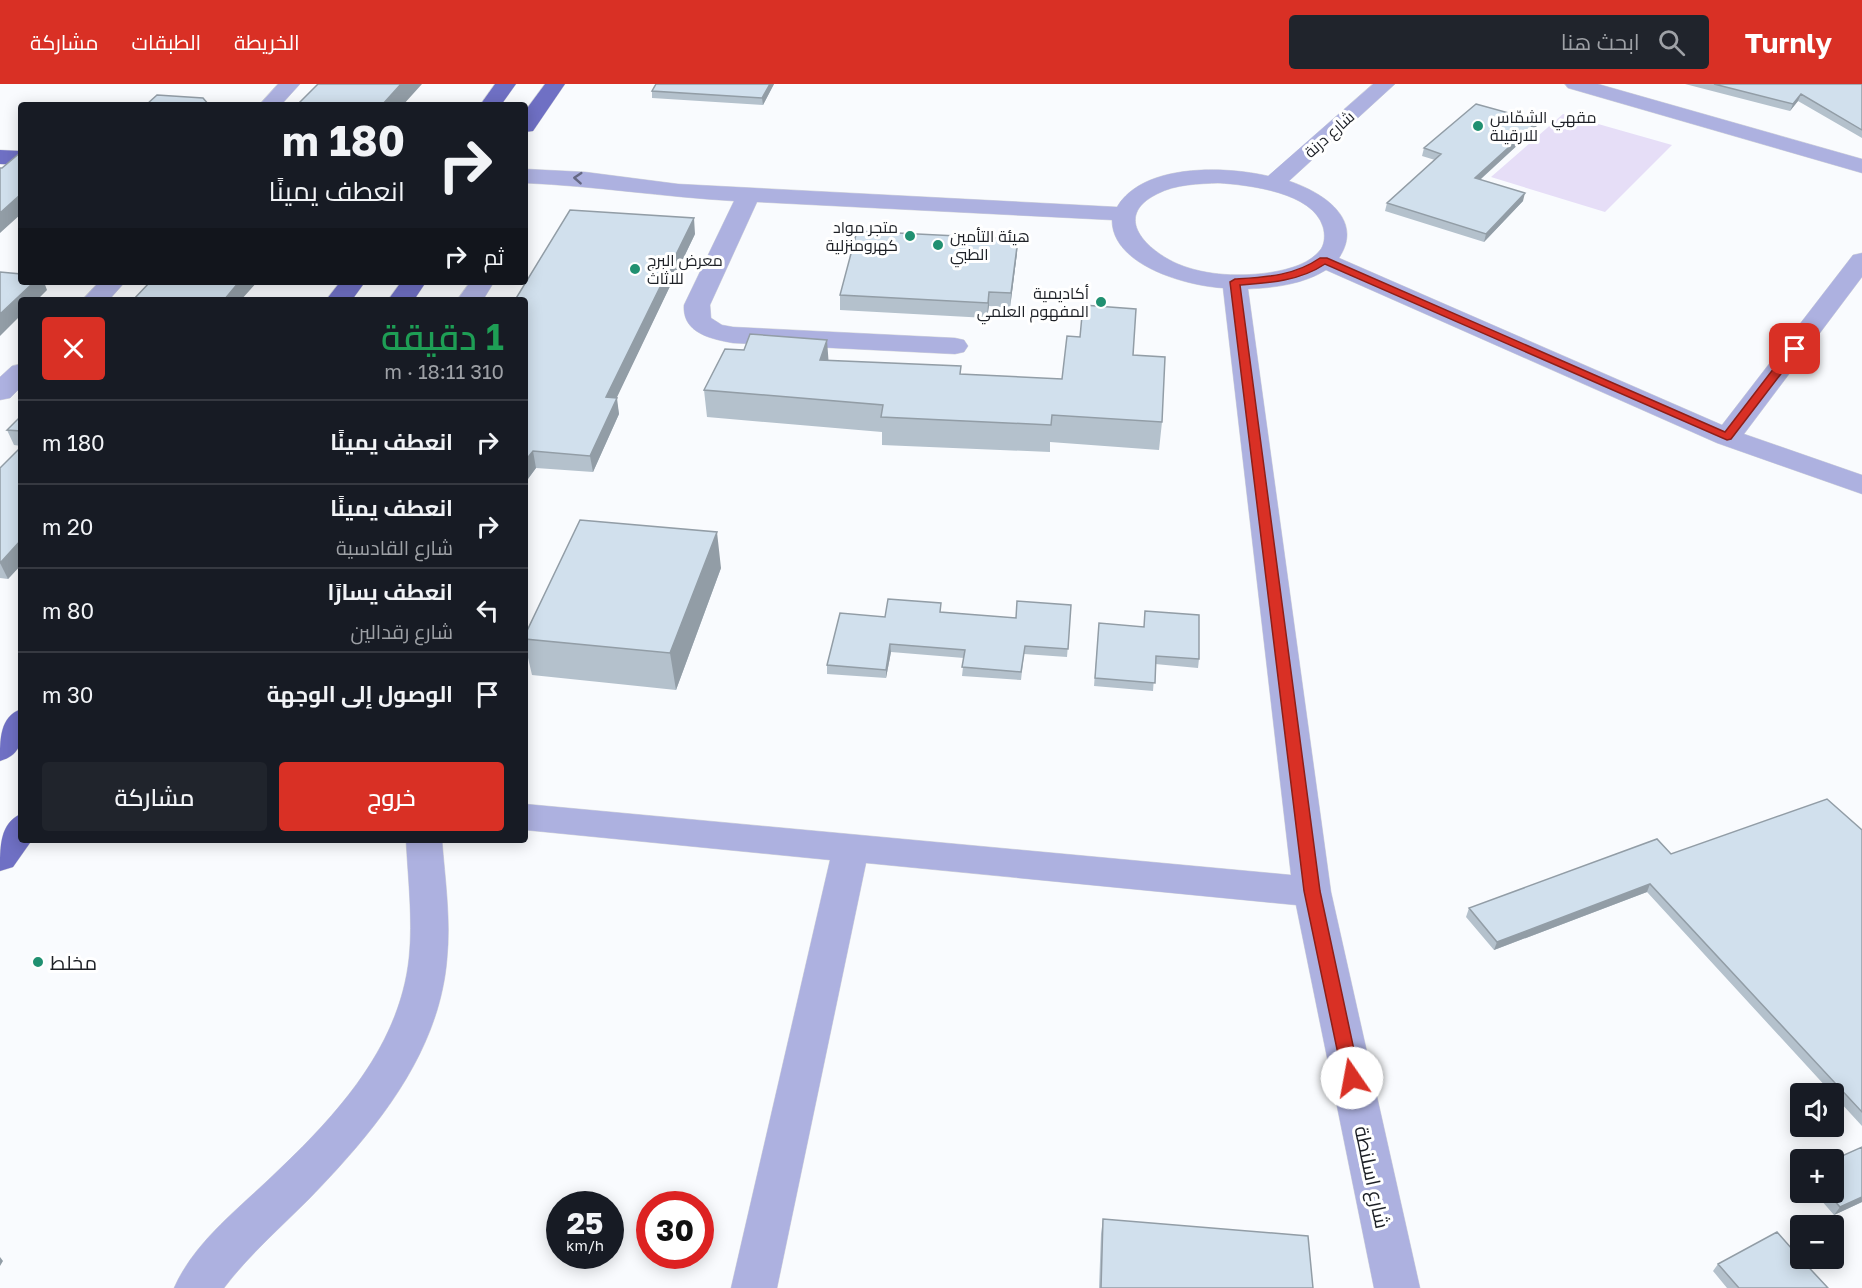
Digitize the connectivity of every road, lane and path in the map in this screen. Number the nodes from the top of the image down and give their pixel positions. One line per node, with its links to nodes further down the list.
1 (290, 84): 7 (street)
2 (506, 84): 8 (main road)
3 (555, 84): 9 (main road)
4 (1385, 84): 14 (street, شارع درنة)
5 (1575, 84): 6 (street)
6 (1626, 90): 12 (street)
7 (273, 102)
8 (492, 102)
9 (528, 122)
10 (0, 157): 11 (main road)
11 (18, 158)
12 (1862, 166)
13 (528, 176): 15 (street, one-way to 13)
14 (1273, 184): 18 (street); 19 (street)
15 (678, 191): 16 (street); 17 (street)
16 (749, 194): 18 (street); 26 (street)
17 (528, 197)
18 (1124, 214): 21 (street)
19 (1324, 260): 21 (street); 29 (street)
20 (1862, 260): 29 (street)
21 (1235, 282): 38 (street, شارع اسلنطة)
22 (110, 285): 24 (street)
23 (351, 285): 25 (main road)
24 (98, 297)
25 (341, 297)
26 (955, 346)
27 (18, 375): 28 (street)
28 (0, 392)
29 (1727, 437): 30 (street)
30 (1862, 485)
31 (18, 725): 32 (main road)
32 (0, 749)
33 (528, 818): 36 (street)
34 (18, 832): 37 (main road)
35 (424, 843): 39 (street)
36 (851, 849): 38 (street); 40 (street)
37 (0, 857)
38 (1312, 891): 41 (street, شارع اسلنطة)
39 (197, 1288)
40 (754, 1288)
41 (1397, 1288)

